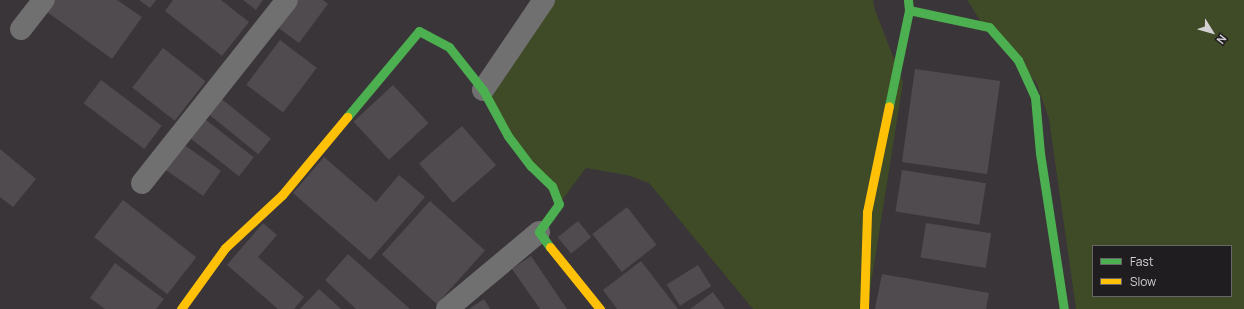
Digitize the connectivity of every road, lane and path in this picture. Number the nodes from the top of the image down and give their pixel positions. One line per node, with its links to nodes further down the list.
1 (44, 0): 6 (street)
2 (287, 0): 8 (street)
3 (544, 0): 7 (street)
4 (908, 0): 5 (street)
5 (908, 10): 13 (street); 14 (street)
6 (21, 29)
7 (483, 90): 9 (street); 10 (street)
8 (142, 183)
9 (539, 232): 11 (street); 12 (street)
10 (181, 309)
11 (447, 309)
12 (600, 309)
13 (864, 309)
14 (1064, 309)

